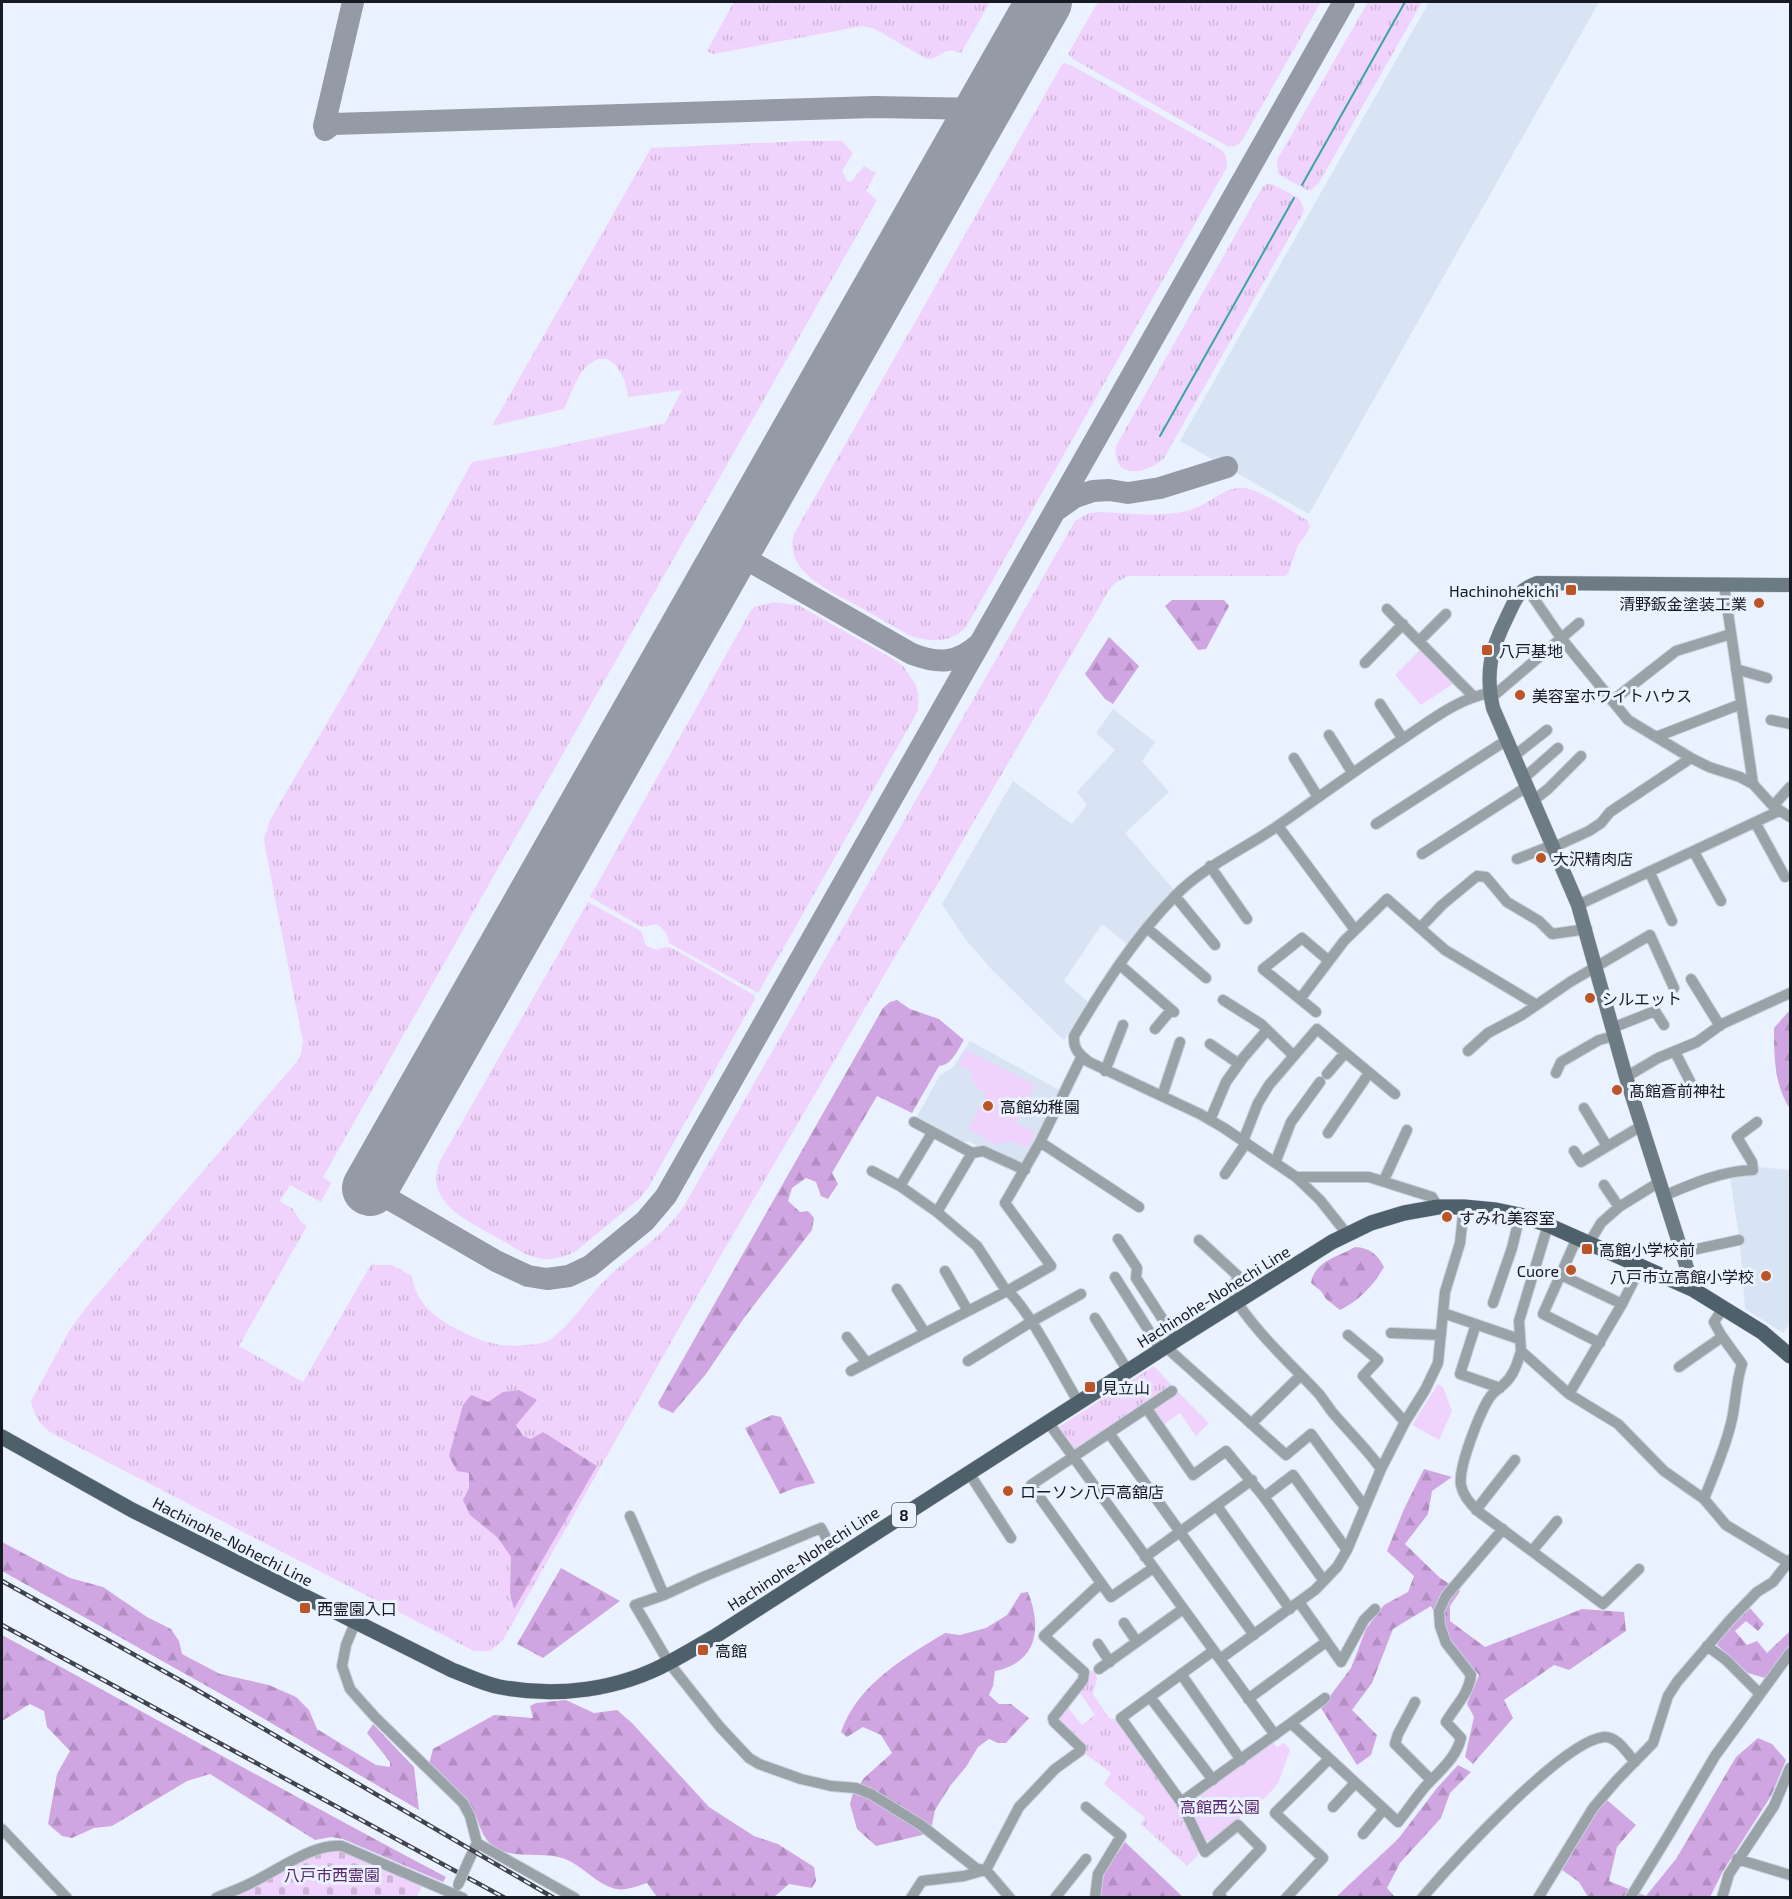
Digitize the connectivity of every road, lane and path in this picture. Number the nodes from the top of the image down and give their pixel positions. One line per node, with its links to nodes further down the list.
1 (1724, 585): 2 (street); 3 (street); 8 (street)
2 (1791, 585)
3 (1526, 587): 9 (street); 14 (street)
4 (1388, 609): 7 (street)
5 (1446, 615): 10 (street)
6 (1579, 623): 9 (street)
7 (1403, 624): 10 (street); 11 (street)
8 (1731, 634): 12 (street); 16 (street)
9 (1561, 638): 14 (street); 16 (street)
10 (1419, 641): 15 (street)
11 (1365, 663)
12 (1736, 669): 13 (street); 18 (street)
13 (1767, 678)
14 (1490, 695): 15 (street); 25 (street)
15 (1473, 696): 24 (street)
16 (1612, 701): 23 (street)
17 (1380, 704): 24 (street)
18 (1741, 704): 23 (street); 33 (street)
19 (1771, 720): 20 (street)
20 (1791, 724)
21 (1547, 730): 27 (street)
22 (1329, 735): 31 (street)
23 (1656, 737): 30 (street)
24 (1403, 739): 31 (street)
25 (1507, 740): 27 (street); 39 (street)
26 (1558, 748): 32 (street)
27 (1514, 756): 32 (street)
28 (1581, 756): 36 (street)
29 (1294, 758): 35 (street)
30 (1691, 758): 33 (street); 42 (street)
31 (1352, 772): 35 (street)
32 (1526, 782): 36 (street); 44 (street)
33 (1753, 784): 37 (street)
34 (1791, 787): 37 (street)
35 (1318, 797): 41 (street)
36 (1534, 800): 42 (street)
37 (1776, 809): 38 (street); 40 (street)
38 (1791, 817)
39 (1376, 824)
40 (1756, 824): 43 (street); 48 (street)
41 (1278, 826): 46 (street); 57 (street)
42 (1554, 846): 45 (street); 51 (street)
43 (1694, 852): 47 (street); 50 (street)
44 (1422, 854)
45 (1516, 859)
46 (1210, 866): 49 (street); 52 (street)
47 (1650, 873): 51 (street); 53 (street)
48 (1785, 877)
49 (1175, 896): 54 (street); 58 (street)
50 (1721, 902)
51 (1578, 905): 56 (street)
52 (1247, 919)
53 (1672, 921)
54 (1147, 928): 60 (street); 62 (street)
55 (1420, 928): 56 (street); 57 (street); 68 (street)
56 (1587, 929): 61 (street)
57 (1355, 930): 59 (street)
58 (1215, 945)
59 (1329, 961): 66 (street); 66 (street)
60 (1120, 965): 73 (street); 81 (street)
61 (1597, 965): 64 (street); 68 (street); 75 (street)
62 (1206, 978)
63 (1690, 979): 72 (street)
64 (1674, 988)
65 (1791, 993): 72 (street)
66 (1300, 999): 69 (street)
67 (1222, 1000): 74 (street)
68 (1537, 1005): 78 (street)
69 (1316, 1012)
70 (1123, 1025): 84 (street)
71 (1664, 1025): 75 (street)
72 (1720, 1026): 79 (street)
73 (1155, 1029)
74 (1267, 1030): 82 (street); 83 (street)
75 (1613, 1032): 86 (street); 87 (street)
76 (1180, 1042): 90 (street)
77 (1210, 1044): 83 (street)
78 (1468, 1051)
79 (1675, 1052): 87 (street); 89 (street)
80 (1345, 1053): 82 (street); 85 (street); 104 (street)
81 (1082, 1056): 84 (street); 99 (street)
82 (1294, 1056): 100 (street)
83 (1239, 1064): 92 (street)
84 (1105, 1071): 90 (street)
85 (1369, 1073): 88 (street); 98 (street)
86 (1556, 1073)
87 (1626, 1077): 95 (street)
88 (1395, 1094)
89 (1697, 1095)
90 (1162, 1096): 92 (street)
91 (1584, 1108): 101 (street)
92 (1210, 1120): 100 (street)
93 (914, 1122): 97 (street)
94 (1757, 1122): 113 (street)
95 (1642, 1125): 101 (street); 110 (street)
96 (1407, 1130): 109 (street)
97 (932, 1133): 102 (street); 112 (street)
98 (1328, 1133)
99 (1040, 1142): 105 (street); 114 (street)
100 (1244, 1142): 104 (street); 107 (street)
101 (1607, 1146): 103 (street)
102 (972, 1152): 105 (street); 118 (street)
103 (1574, 1152)
104 (1275, 1163): 108 (street)
105 (1025, 1170): 133 (street)
106 (872, 1171): 112 (street)
107 (1225, 1174)
108 (1296, 1177): 109 (street); 121 (street)
109 (1384, 1180): 115 (street)
110 (1661, 1181): 113 (street); 117 (street)
111 (1604, 1185): 117 (street)
112 (900, 1186): 118 (street)
113 (1666, 1196): 126 (street)
114 (1139, 1207)
115 (1438, 1207): 116 (main road, Hachinohe-Nohechi Line / 8); 121 (main road, Hachinohe-Nohechi Line / 8)
116 (1464, 1207): 119 (main road, Hachinohe-Nohechi Line / 8); 140 (street)
117 (1619, 1207): 125 (street)
118 (937, 1212): 133 (street)
119 (1520, 1215): 120 (main road, Hachinohe-Nohechi Line / 8); 136 (street)
120 (1548, 1225): 125 (main road, Hachinohe-Nohechi Line / 8); 150 (street)
121 (1347, 1234): 135 (main road, Hachinohe-Nohechi Line / 8)
122 (1118, 1239): 152 (street)
123 (1199, 1240): 135 (street)
124 (1739, 1240): 126 (street)
125 (1583, 1241): 127 (main road, Hachinohe-Nohechi Line / 8); 129 (street)
126 (1683, 1252): 132 (street)
127 (1641, 1266): 132 (main road, Hachinohe-Nohechi Line / 8); 137 (street)
128 (945, 1271): 139 (street)
129 (1561, 1275): 137 (street); 151 (street)
130 (1115, 1277): 152 (street)
131 (897, 1289): 145 (street)
132 (1694, 1290): 138 (main road, Hachinohe-Nohechi Line / 8)
133 (1007, 1291): 139 (street); 142 (street)
134 (1081, 1294): 142 (street)
135 (1236, 1302): 152 (main road, Hachinohe-Nohechi Line / 8); 160 (street)
136 (1493, 1303)
137 (1622, 1304): 151 (street)
138 (1723, 1308): 149 (street); 154 (main road, Hachinohe-Nohechi Line / 8)
139 (968, 1311): 145 (street)
140 (1443, 1313): 143 (street); 147 (street)
141 (1095, 1318): 159 (street)
142 (1031, 1322): 155 (street); 164 (street)
143 (1476, 1324): 150 (street); 161 (street)
144 (1391, 1332): 147 (street)
145 (925, 1333): 156 (street)
146 (1348, 1335): 167 (street)
147 (1441, 1335): 167 (street)
148 (847, 1337): 156 (street)
149 (1722, 1337): 157 (street); 177 (street)
150 (1519, 1339): 153 (street)
151 (1600, 1343): 163 (street)
152 (1168, 1345): 159 (main road, Hachinohe-Nohechi Line / 8); 168 (street)
153 (1521, 1352): 161 (street); 163 (street)
154 (1791, 1356)
155 (968, 1361)
156 (867, 1363): 158 (street)
157 (1679, 1367)
158 (851, 1371)
159 (1128, 1371): 164 (main road, Hachinohe-Nohechi Line / 8)
160 (1300, 1376): 168 (street); 173 (street)
161 (1500, 1388): 180 (street)
162 (1172, 1391): 165 (street)
163 (1569, 1394): 177 (street)
164 (1078, 1403): 166 (main road, Hachinohe-Nohechi Line / 8)
165 (1147, 1409): 169 (street); 175 (street)
166 (1048, 1422): 171 (street); 174 (main road, Hachinohe-Nohechi Line / 8)
167 (1405, 1422): 173 (street)
168 (1251, 1424): 179 (street)
169 (1109, 1433): 171 (street); 184 (street)
170 (2, 1437): 199 (main road, Hachinohe-Nohechi Line / 8)
171 (1073, 1456): 188 (street); 194 (street)
172 (1515, 1460): 180 (street)
173 (1382, 1469): 179 (street)
174 (969, 1473): 185 (street); 189 (main road, Hachinohe-Nohechi Line / 8)
175 (1252, 1480): 176 (street); 178 (street)
176 (1264, 1497): 186 (street); 193 (street)
177 (1704, 1499): 190 (street)
178 (1216, 1506): 184 (street); 196 (street)
179 (1365, 1507): 186 (street)
180 (1476, 1510): 183 (street)
181 (630, 1516): 195 (street)
182 (1557, 1521): 187 (street)
183 (1503, 1529): 187 (street); 224 (street)
184 (1181, 1531): 188 (street); 201 (street)
185 (1011, 1538)
186 (1347, 1550): 193 (street)
187 (1532, 1551): 192 (street)
188 (1145, 1557): 191 (street)
189 (837, 1558): 195 (street); 209 (main road, Hachinohe-Nohechi Line / 8)
190 (1790, 1562): 205 (street)
191 (1153, 1568): 194 (street); 197 (street)
192 (1639, 1569)
193 (1324, 1581): 196 (street)
194 (1100, 1584): 235 (street)
195 (664, 1595): 209 (street)
196 (1294, 1606): 201 (street); 203 (street)
197 (1183, 1609): 202 (street); 207 (street)
198 (1375, 1609): 203 (street)
199 (354, 1623): 209 (main road, Hachinohe-Nohechi Line / 8); 232 (street)
200 (1124, 1623): 202 (street)
201 (1254, 1635): 207 (street)
202 (1137, 1642): 208 (street)
203 (1326, 1642): 214 (street)
204 (1098, 1644): 208 (street)
205 (1707, 1646): 212 (street); 221 (street)
206 (1791, 1653): 212 (street)
207 (1216, 1655): 211 (street); 214 (street)
208 (1110, 1662): 210 (street)
209 (669, 1663): 235 (street)
210 (1099, 1669)
211 (1181, 1674): 213 (street); 220 (street)
212 (1760, 1694): 249 (street)
213 (1150, 1696): 223 (street); 226 (street)
214 (1248, 1698): 218 (street)
215 (1325, 1698): 217 (street)
216 (1415, 1702): 224 (street)
217 (1291, 1723): 218 (street); 219 (street)
218 (1275, 1735): 220 (street)
219 (1329, 1759): 225 (street); 246 (street)
220 (1241, 1760): 223 (street)
221 (1635, 1762): 247 (street); 248 (street)
222 (1791, 1768): 234 (street)
223 (1213, 1780): 226 (street)
224 (1431, 1780): 229 (street)
225 (1355, 1783): 228 (street); 229 (street)
226 (1181, 1802): 245 (street)
227 (1086, 1807): 244 (street)
228 (1333, 1807)
229 (1384, 1809): 231 (street)
230 (2, 1829): 238 (street)
231 (1363, 1834)
232 (477, 1843): 237 (street, bridge); 240 (street)
233 (1086, 1859): 243 (street)
234 (1737, 1859): 236 (street); 250 (street)
235 (986, 1870): 241 (street); 242 (street)
236 (1791, 1875)
237 (458, 1892): 239 (street)
238 (67, 1898)
239 (216, 1898)
240 (575, 1898)
241 (911, 1898)
242 (1010, 1898)
243 (1055, 1898)
244 (1095, 1898)
245 (1222, 1898)
246 (1286, 1898)
247 (1422, 1898)
248 (1538, 1898)
249 (1629, 1898)
250 (1722, 1898)

